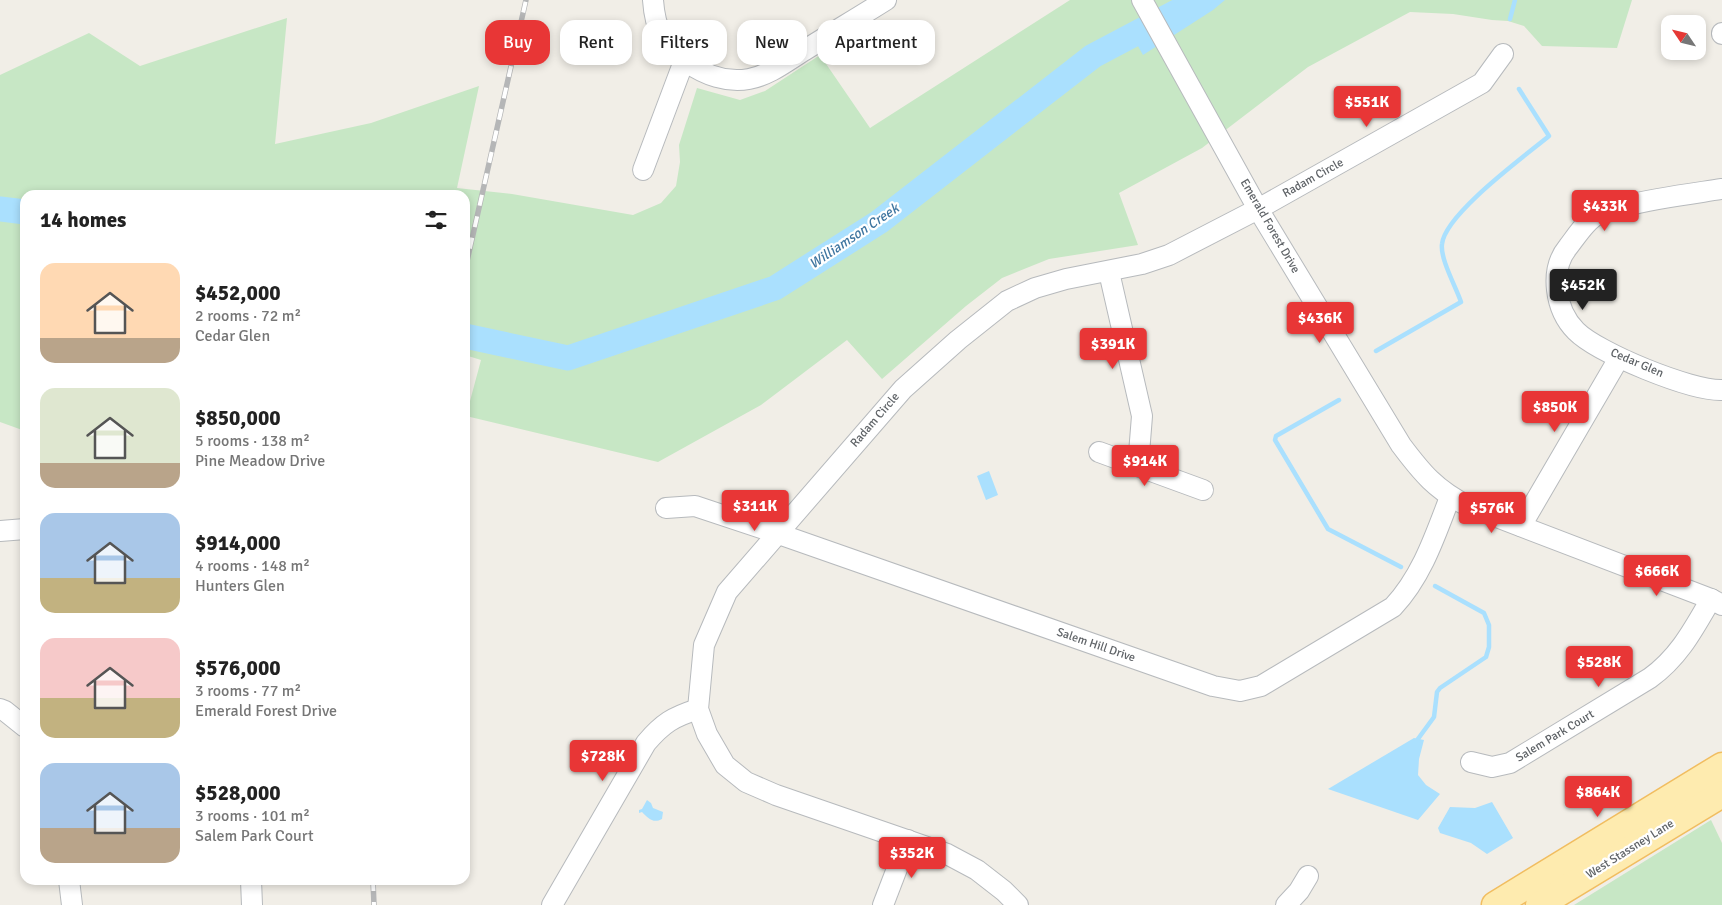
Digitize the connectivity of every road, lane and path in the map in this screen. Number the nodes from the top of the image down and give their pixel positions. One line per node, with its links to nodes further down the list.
1 (653, 0): 4 (street)
2 (886, 0): 7 (street)
3 (1142, 0): 10 (street, Emerald Forest Drive)
4 (656, 20)
5 (1503, 54): 10 (street, Radam Circle)
6 (682, 65): 8 (street)
7 (690, 65)
8 (643, 170)
9 (1722, 189): 12 (street, Cedar Glen)
10 (1258, 209): 11 (street, Radam Circle); 17 (street, Emerald Forest Drive)
11 (1109, 272): 15 (street); 22 (street, Radam Circle)
12 (1619, 358): 13 (street, Cedar Glen); 19 (street)
13 (1722, 390)
14 (1099, 452): 15 (street)
15 (1138, 466): 16 (street)
16 (1203, 490)
17 (1450, 497): 19 (street, Emerald Forest Drive); 22 (street, Salem Hill Drive)
18 (666, 508): 22 (street, Salem Hill Drive)
19 (1521, 526): 23 (street, Emerald Forest Drive)
20 (20, 529): 21 (street)
21 (0, 530)
22 (776, 533): 25 (street, Radam Circle)
23 (1716, 602): 27 (street, Salem Park Court)
24 (0, 709): 26 (street)
25 (698, 709): 30 (street, Radam Circle); 36 (street)
26 (20, 723)
27 (1472, 762)
28 (1722, 766): 40 (main road, West Stassney Lane)
29 (1722, 794): 41 (main road, West Stassney Lane)
30 (908, 840): 37 (street); 38 (street, Radam Circle)
31 (1308, 876): 39 (street)
32 (70, 885): 34 (street)
33 (250, 885): 35 (street)
34 (72, 905)
35 (252, 905)
36 (552, 905)
37 (883, 905)
38 (1018, 905)
39 (1286, 905)
40 (1495, 905)
41 (1539, 905)

